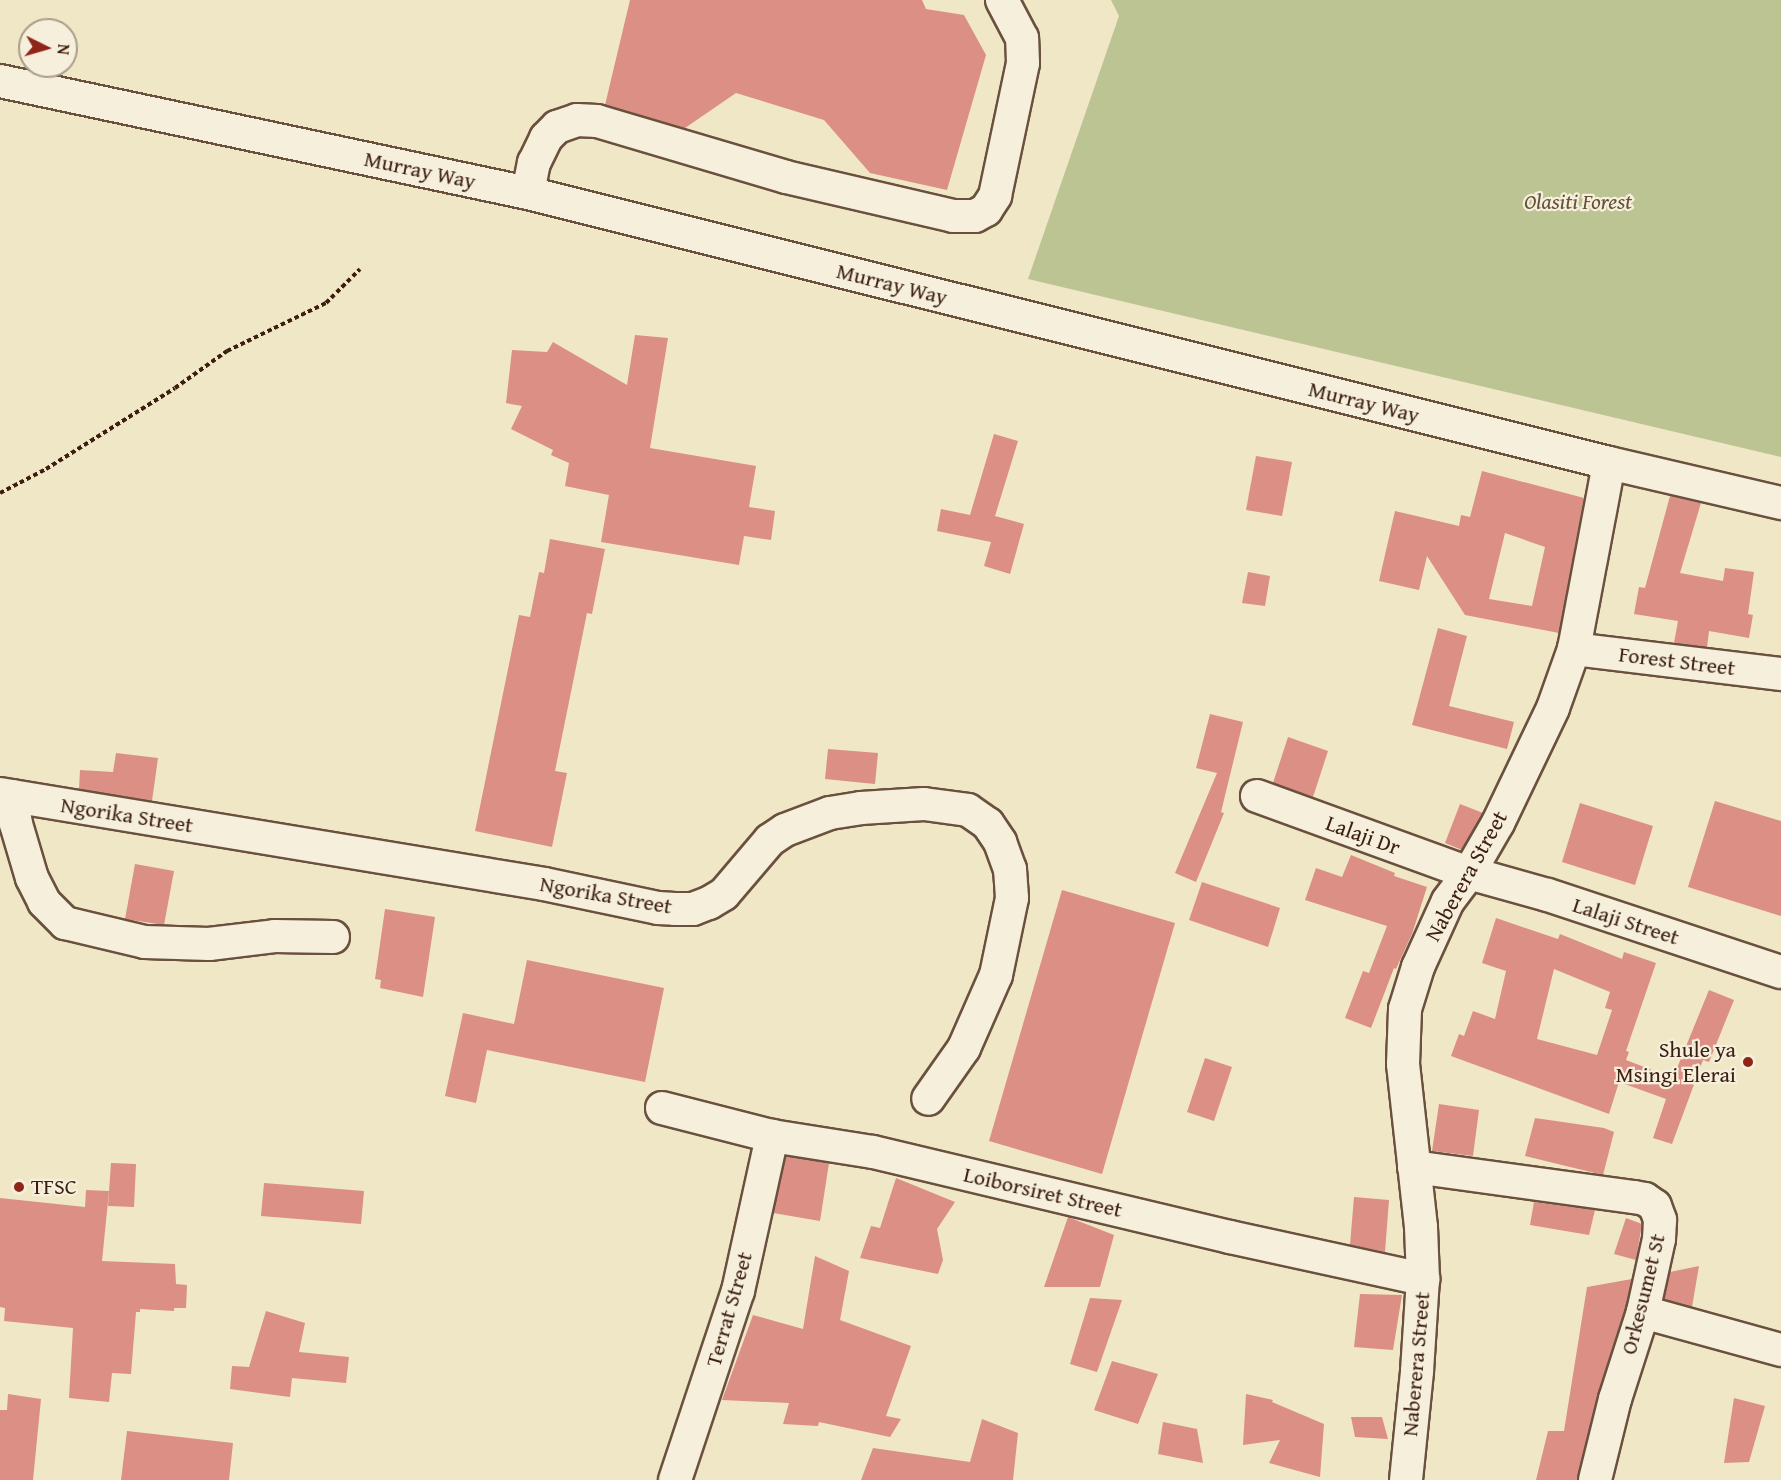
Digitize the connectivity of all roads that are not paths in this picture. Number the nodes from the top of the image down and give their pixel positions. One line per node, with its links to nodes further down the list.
1 (1002, 0): 3 (street)
2 (0, 81): 3 (street, Murray Way)
3 (528, 193): 4 (street, Murray Way)
4 (1610, 463): 5 (street, Murray Way); 6 (street, Naberera Street)
5 (1781, 503)
6 (1574, 649): 7 (street, Forest Street); 10 (street, Naberera Street)
7 (1781, 674)
8 (6, 795): 11 (street); 13 (street, Ngorika Street)
9 (1257, 796): 10 (street, Lalaji Dr)
10 (1469, 873): 12 (street, Lalaji Street); 16 (street, Naberera Street)
11 (333, 937)
12 (1781, 972)
13 (928, 1099)
14 (662, 1108): 15 (street, Loiborsiret Street)
15 (772, 1136): 17 (street, Loiborsiret Street); 20 (street, Terrat Street)
16 (1414, 1167): 17 (street, Naberera Street); 18 (street, Orkesumet St)
17 (1423, 1280): 21 (street, Naberera Street)
18 (1643, 1312): 19 (street); 22 (street, Orkesumet St)
19 (1781, 1350)
20 (675, 1480)
21 (1406, 1480)
22 (1595, 1480)

